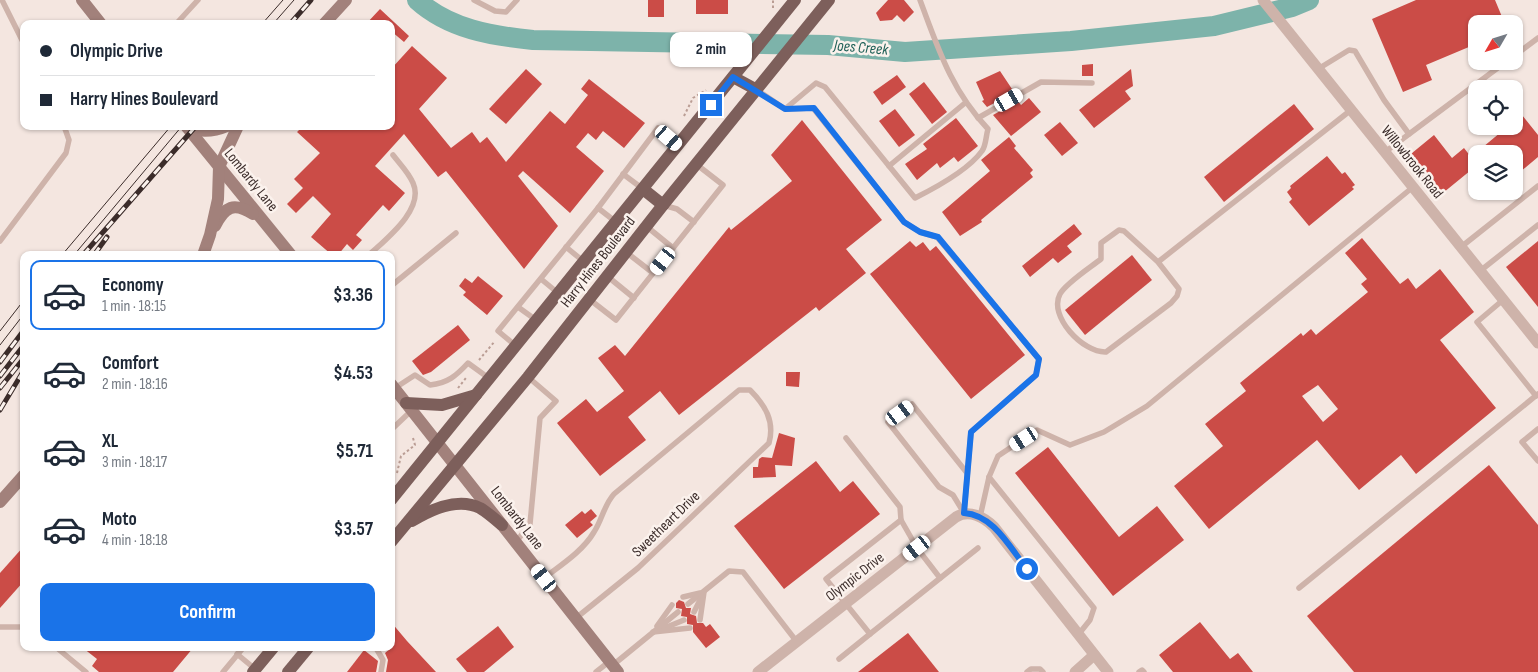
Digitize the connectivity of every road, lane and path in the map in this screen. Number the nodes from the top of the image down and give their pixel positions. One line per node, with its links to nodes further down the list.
1 (2, 0): 14 (lane)
2 (82, 0): 11 (main road)
3 (198, 0): 12 (lane)
4 (346, 0): 13 (main road)
5 (474, 0): 6 (lane)
6 (516, 0)
7 (796, 0): 19 (main road, Harry Hines Boulevard)
8 (829, 0): 21 (main road, Harry Hines Boulevard)
9 (920, 0): 22 (lane)
10 (1264, 0): 17 (street, Willowbrook Road)
11 (98, 20)
12 (180, 20)
13 (328, 20)
14 (20, 36)
15 (1538, 38): 16 (lane)
16 (1523, 49)
17 (1318, 69): 24 (street, Willowbrook Road); 31 (lane)
18 (1495, 70): 31 (lane)
19 (736, 74): 21 (main road); 32 (main road, Harry Hines Boulevard)
20 (1092, 83): 25 (lane)
21 (757, 90): 23 (lane); 35 (main road, Harry Hines Boulevard)
22 (965, 103): 25 (lane); 37 (lane)
23 (785, 109): 37 (lane); 89 (lane)
24 (1351, 110): 33 (street, Willowbrook Road); 60 (lane)
25 (978, 118): 37 (lane)
26 (65, 130): 51 (lane)
27 (189, 130): 36 (main road, Lombardy Lane)
28 (198, 130): 29 (main road)
29 (218, 130)
30 (236, 130): 36 (main road)
31 (1409, 134): 33 (lane)
32 (678, 145): 38 (lane); 41 (main road, Harry Hines Boulevard)
33 (1385, 152): 40 (street, Willowbrook Road)
34 (393, 154): 57 (lane)
35 (696, 164): 42 (main road, Harry Hines Boulevard); 45 (lane)
36 (219, 166): 49 (main road, Lombardy Lane); 50 (main road)
37 (889, 166)
38 (624, 174): 41 (lane); 43 (lane)
39 (1538, 186): 53 (lane)
40 (1413, 187): 53 (street, Willowbrook Road); 90 (lane)
41 (643, 189): 42 (main road); 44 (main road, Harry Hines Boulevard)
42 (663, 205): 45 (lane); 47 (main road, Harry Hines Boulevard)
43 (598, 208): 44 (lane); 52 (lane)
44 (616, 222): 59 (main road, Harry Hines Boulevard)
45 (694, 222): 54 (lane)
46 (1538, 225): 61 (lane)
47 (646, 226): 54 (lane); 58 (main road, Harry Hines Boulevard)
48 (456, 232): 65 (lane)
49 (274, 234): 50 (main road); 56 (main road, Lombardy Lane)
50 (210, 235): 55 (main road)
51 (0, 241)
52 (566, 247): 59 (lane); 64 (lane)
53 (1461, 247): 61 (street, Willowbrook Road)
54 (673, 248): 62 (lane)
55 (204, 251)
56 (287, 251)
57 (373, 251)
58 (626, 252): 62 (lane); 63 (main road, Harry Hines Boulevard)
59 (585, 262): 66 (main road, Harry Hines Boulevard)
60 (1158, 262): 60 (lane)
61 (1480, 271): 69 (street, Willowbrook Road)
62 (653, 273): 67 (lane)
63 (607, 276): 67 (lane); 68 (main road, Harry Hines Boulevard)
64 (541, 279): 66 (lane); 70 (lane)
65 (395, 283)
66 (559, 294): 71 (main road, Harry Hines Boulevard)
67 (634, 298): 68 (lane)
68 (589, 299): 74 (main road, Harry Hines Boulevard)
69 (1503, 300): 72 (street, Willowbrook Road); 79 (lane)
70 (518, 306): 71 (lane); 73 (lane)
71 (537, 320): 73 (main road, Harry Hines Boulevard)
72 (1538, 343)
73 (516, 346): 75 (main road, Harry Hines Boulevard)
74 (528, 377): 87 (main road, Harry Hines Boulevard); 100 (lane)
75 (490, 379): 76 (lane); 78 (main road, Harry Hines Boulevard)
76 (395, 385)
77 (395, 389): 80 (main road, Lombardy Lane)
78 (478, 394): 80 (main road); 85 (main road, Harry Hines Boulevard)
79 (1537, 395): 105 (lane)
80 (409, 407): 81 (lane); 85 (main road, Lombardy Lane)
81 (395, 425)
82 (1538, 429): 86 (lane)
83 (412, 438): 88 (path)
84 (846, 438): 96 (lane)
85 (438, 444): 87 (main road, Lombardy Lane); 92 (main road, Harry Hines Boulevard)
86 (1538, 461)
87 (455, 465): 97 (main road, Harry Hines Boulevard); 98 (main road, Lombardy Lane)
88 (395, 473)
89 (967, 473): 94 (lane); 94 (lane)
90 (989, 477): 95 (lane); 121 (lane)
91 (20, 479): 93 (main road)
92 (395, 492)
93 (0, 502)
94 (964, 513): 95 (street); 101 (street, Olympic Drive)
95 (980, 517): 121 (street)
96 (901, 520): 101 (lane); 108 (lane)
97 (406, 525): 98 (main road); 99 (main road, Harry Hines Boulevard)
98 (502, 525): 100 (main road, Lombardy Lane)
99 (395, 537)
100 (516, 542): 103 (main road, Lombardy Lane)
101 (917, 548): 104 (lane); 108 (street, Olympic Drive)
102 (978, 548): 104 (lane)
103 (544, 578): 113 (main road, Lombardy Lane); 113 (lane, Sweetheart Drive)
104 (940, 578): 120 (lane)
105 (1299, 588)
106 (704, 592): 107 (lane); 109 (lane); 112 (lane); 115 (lane); 122 (lane)
107 (683, 597)
108 (845, 603): 120 (lane); 122 (street, Olympic Drive)
109 (688, 604)
110 (672, 605): 119 (lane)
111 (678, 612): 119 (lane)
112 (694, 612)
113 (576, 618): 131 (main road, Lombardy Lane)
114 (684, 620): 119 (lane)
115 (700, 620)
116 (0, 627): 117 (lane)
117 (20, 627)
118 (690, 628): 119 (lane)
119 (653, 632): 131 (lane)
120 (870, 634): 130 (lane)
121 (1078, 635): 129 (street)
122 (797, 642): 138 (street, Olympic Drive)
123 (61, 651): 133 (lane)
124 (240, 651): 128 (lane)
125 (271, 651): 132 (main road)
126 (306, 651): 135 (main road)
127 (378, 651): 136 (lane)
128 (237, 654): 132 (lane); 134 (lane)
129 (1094, 656): 141 (street); 142 (street)
130 (839, 659)
131 (614, 666): 137 (lane)
132 (254, 671)
133 (86, 672)
134 (223, 672)
135 (288, 672)
136 (381, 672)
137 (596, 672)
138 (758, 672)
139 (1027, 672): 140 (lane)
140 (1043, 672)
141 (1075, 672)
142 (1108, 672)
143 (1139, 672): 144 (lane)
144 (1144, 672)

